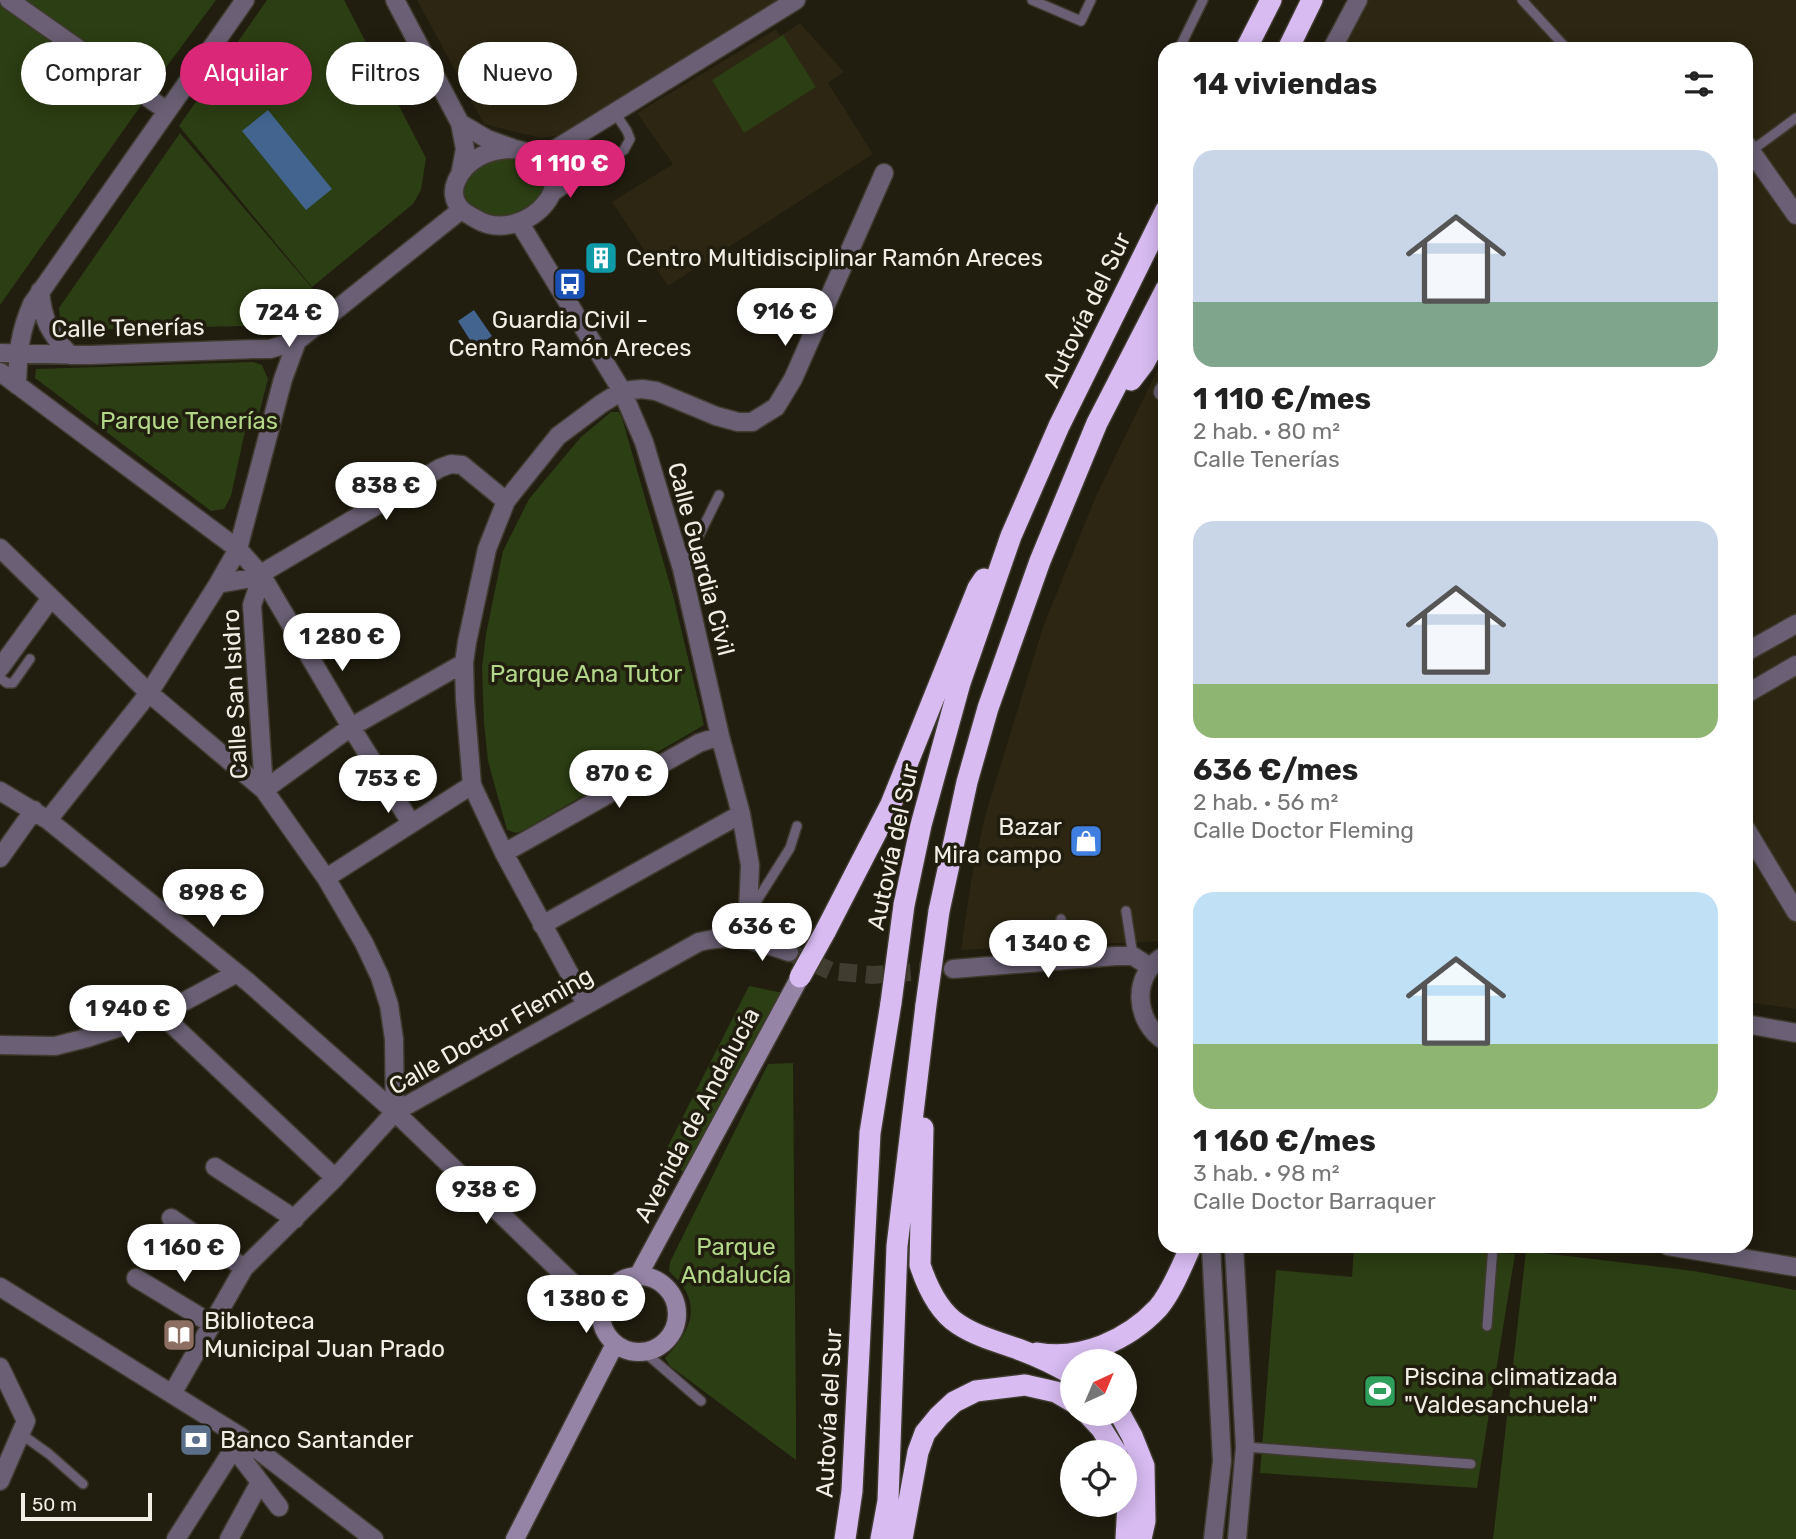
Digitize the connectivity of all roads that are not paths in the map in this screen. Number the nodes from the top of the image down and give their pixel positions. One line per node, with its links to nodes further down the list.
1 (9, 0): 21 (street)
2 (246, 0): 21 (street)
3 (395, 0): 13 (street)
4 (407, 0): 14 (street)
5 (796, 0): 22 (street)
6 (1032, 0): 7 (lane)
7 (1091, 0)
8 (1203, 0): 15 (lane)
9 (1271, 0): 16 (highway)
10 (1312, 0): 17 (highway)
11 (1358, 0): 18 (street)
12 (1522, 0): 19 (lane)
13 (417, 42)
14 (420, 42)
15 (1182, 42)
16 (1250, 42)
17 (1291, 42)
18 (1336, 42)
19 (1561, 42)
20 (444, 92): 24 (street)
21 (167, 111): 36 (street)
22 (615, 113): 28 (street); 31 (lane)
23 (1796, 118): 25 (lane)
24 (460, 122): 26 (street); 29 (street)
25 (1753, 145)
26 (515, 149): 28 (street); 29 (street)
27 (1753, 154): 33 (street)
28 (541, 158): 31 (street)
29 (461, 170): 32 (street)
30 (884, 173): 46 (street)
31 (549, 200): 34 (street)
32 (461, 210): 34 (street); 39 (street, Calle Tenerías)
33 (1796, 215)
34 (519, 222): 46 (street, Calle Guardia Civil)
35 (1158, 226): 50 (highway, Autovía del Sur)
36 (40, 291): 41 (street); 42 (street)
37 (1158, 305): 47 (highway)
38 (1158, 338): 47 (highway)
39 (297, 341): 40 (street, Calle Tenerías); 44 (street)
40 (258, 349): 42 (street, Calle Tenerías); 44 (street)
41 (9, 353): 42 (street, Calle Tenerías); 45 (street)
42 (69, 355)
43 (0, 372): 45 (street)
44 (284, 379): 52 (street)
45 (17, 385): 52 (street)
46 (622, 391): 49 (street); 53 (street, Calle Guardia Civil)
47 (1097, 423): 98 (highway, bridge)
48 (719, 495): 53 (lane)
49 (506, 500): 54 (street); 60 (street)
50 (1011, 536): 92 (highway, bridge); 140 (highway, Autovía del Sur, bridge)
51 (0, 548): 56 (street)
52 (238, 549): 54 (street); 55 (street)
53 (682, 569): 67 (street, Calle Guardia Civil)
54 (262, 576): 55 (street); 66 (street); 69 (street, Calle San Isidro)
55 (218, 584): 65 (street)
56 (51, 598): 62 (street); 65 (street)
57 (1796, 624): 58 (street)
58 (1753, 648)
59 (30, 659): 63 (lane)
60 (464, 663): 66 (street); 68 (street)
61 (1796, 665): 64 (street)
62 (0, 668)
63 (0, 678)
64 (1753, 690)
65 (149, 692): 69 (street); 72 (street)
66 (351, 727): 69 (street); 73 (street)
67 (720, 736): 71 (street, Calle Guardia Civil); 76 (street)
68 (472, 785): 73 (street); 76 (street)
69 (264, 790): 78 (street, Calle San Isidro)
70 (0, 791): 72 (street)
71 (741, 814): 79 (street, Calle Guardia Civil); 83 (street)
72 (41, 815): 77 (street); 91 (street)
73 (411, 823): 78 (street)
74 (797, 826): 79 (lane)
75 (1753, 841): 81 (street)
76 (504, 853): 83 (street)
77 (0, 858)
78 (326, 878): 100 (street, Calle San Isidro)
79 (749, 912): 84 (street, Calle Guardia Civil)
80 (1126, 912): 86 (lane)
81 (1796, 912)
82 (1061, 919): 87 (lane)
83 (542, 925): 93 (street)
84 (747, 938): 85 (street, Calle Doctor Fleming); 93 (street, Calle Doctor Fleming)
85 (789, 952)
86 (1133, 956): 87 (street); 89 (street)
87 (1066, 959): 90 (street)
88 (1158, 961): 89 (street)
89 (1150, 967): 97 (street)
90 (953, 969)
91 (237, 973): 94 (street); 100 (street)
92 (800, 977): 112 (street, Avenida de Andalucía)
93 (586, 1004): 100 (street, Calle Doctor Fleming)
94 (161, 1014): 99 (street); 102 (street)
95 (1753, 1025): 96 (street)
96 (1796, 1032)
97 (1158, 1036)
98 (921, 1043): 119 (highway); 141 (highway)
99 (0, 1045)
100 (395, 1112): 102 (street, Calle Doctor Fleming); 115 (street)
101 (215, 1167): 104 (street)
102 (335, 1178): 104 (street, Calle Doctor Fleming)
103 (171, 1218): 111 (street)
104 (295, 1219): 111 (street, Calle Doctor Fleming)
105 (1188, 1253): 119 (highway)
106 (1210, 1253): 145 (street)
107 (1235, 1253): 129 (street)
108 (1492, 1253): 117 (lane)
109 (1711, 1253): 110 (street)
110 (1796, 1267)
111 (244, 1268): 116 (street, Calle Doctor Fleming)
112 (638, 1276): 115 (street); 120 (street)
113 (136, 1278): 116 (street)
114 (2, 1293): 123 (street)
115 (602, 1307): 118 (street)
116 (212, 1324): 123 (street, Calle Doctor Fleming)
117 (1486, 1326)
118 (615, 1344): 120 (street); 139 (street)
119 (1021, 1350): 122 (highway)
120 (640, 1352): 125 (lane)
121 (0, 1367): 127 (street)
122 (1060, 1369)
123 (172, 1394): 128 (street)
124 (1060, 1394): 142 (highway)
125 (701, 1401)
126 (1127, 1426): 144 (highway)
127 (21, 1434): 131 (street); 133 (lane)
128 (237, 1443): 132 (street); 136 (street); 138 (street)
129 (1245, 1447): 130 (lane); 146 (street)
130 (1471, 1464)
131 (0, 1480)
132 (260, 1482): 134 (street); 137 (street)
133 (83, 1484)
134 (279, 1507)
135 (1127, 1517): 143 (highway)
136 (176, 1539)
137 (229, 1539)
138 (374, 1539)
139 (515, 1539)
140 (845, 1539)
141 (881, 1539)
142 (902, 1539)
143 (1126, 1539)
144 (1141, 1539)
145 (1213, 1539)
146 (1237, 1539)

